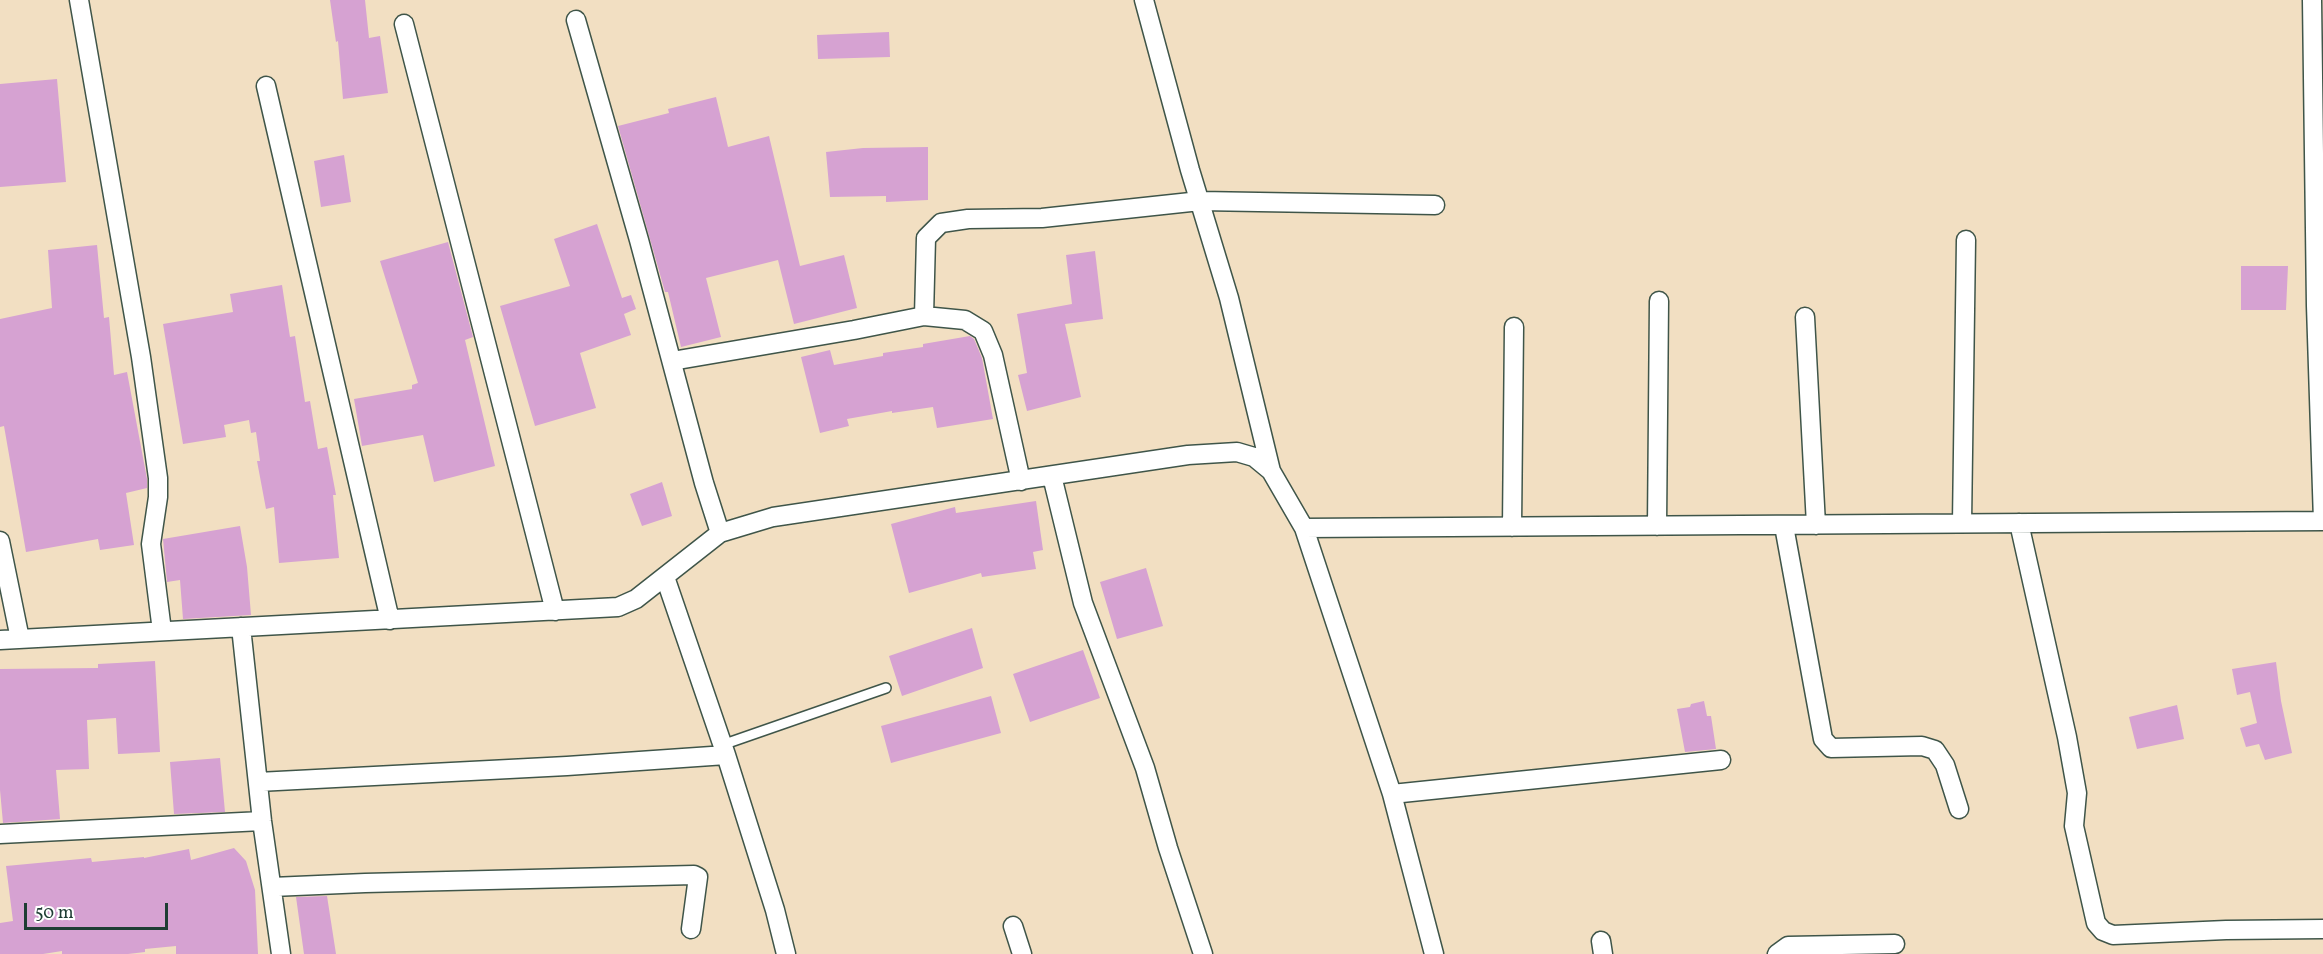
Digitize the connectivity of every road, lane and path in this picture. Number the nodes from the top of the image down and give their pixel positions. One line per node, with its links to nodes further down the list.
1 (79, 0): 32 (street)
2 (1144, 0): 7 (street)
3 (2312, 0): 18 (street)
4 (576, 21): 14 (street)
5 (404, 24): 29 (street)
6 (266, 86): 30 (street)
7 (1200, 201): 8 (street); 11 (street); 15 (street)
8 (1435, 205)
9 (1966, 240): 19 (street)
10 (1659, 301): 22 (street)
11 (924, 316): 14 (street); 17 (street)
12 (1805, 316): 21 (street)
13 (1514, 327): 24 (street)
14 (672, 361): 26 (street)
15 (1271, 471): 16 (street); 25 (street)
16 (1052, 477): 17 (street); 51 (street)
17 (1021, 481): 26 (street)
18 (2323, 521): 20 (street)
19 (1962, 523): 20 (street); 21 (street)
20 (2019, 523): 46 (street)
21 (1816, 525): 23 (street)
22 (1658, 526): 23 (street); 24 (street)
23 (1784, 526): 40 (street)
24 (1512, 527): 25 (street)
25 (1304, 528): 39 (street)
26 (720, 533): 28 (street)
27 (0, 541): 33 (street)
28 (665, 577): 29 (street); 36 (street)
29 (555, 611): 30 (street)
30 (390, 620): 31 (street)
31 (241, 627): 32 (street); 38 (street)
32 (162, 631): 33 (street)
33 (20, 639): 34 (street)
34 (0, 640)
35 (886, 688): 36 (lane)
36 (724, 750): 38 (street); 49 (street)
37 (1721, 760): 39 (street)
38 (258, 782): 41 (street)
39 (1392, 794): 52 (street)
40 (1959, 809)
41 (262, 821): 42 (street); 43 (street)
42 (0, 834)
43 (272, 887): 45 (street); 48 (street)
44 (1013, 926): 50 (street)
45 (691, 929)
46 (2323, 929)
47 (1895, 944): 53 (street)
48 (281, 954)
49 (786, 954)
50 (1022, 954)
51 (1203, 954)
52 (1434, 954)
53 (1777, 954)

